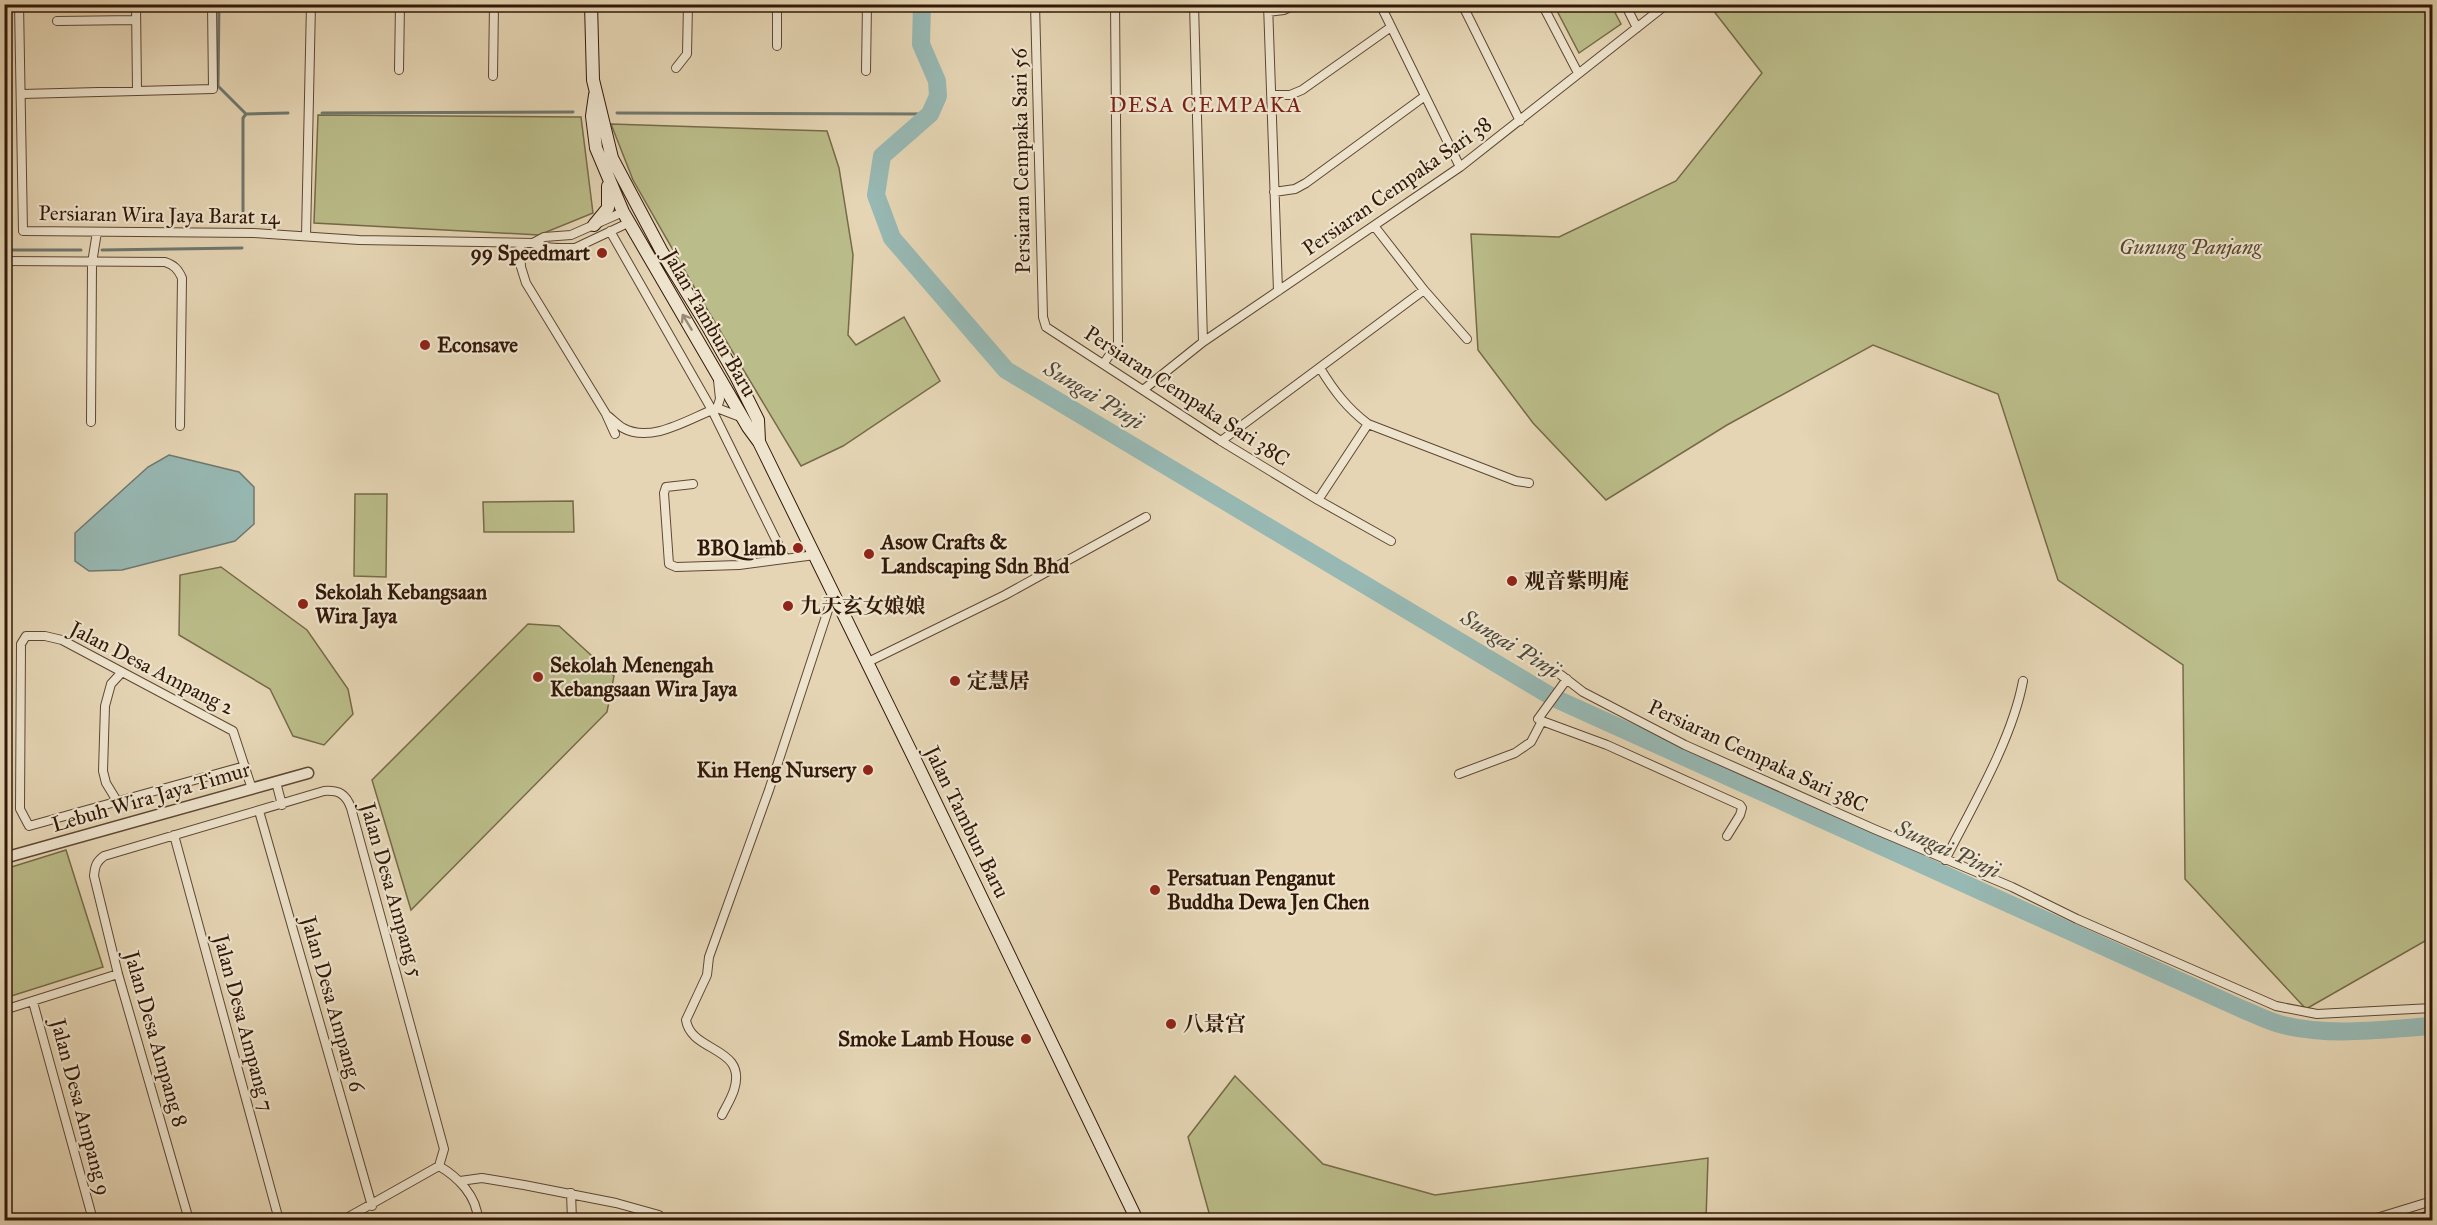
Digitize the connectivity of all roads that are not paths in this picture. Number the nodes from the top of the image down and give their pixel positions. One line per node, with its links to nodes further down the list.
1 (19, 4): 32 (street, Persiaran Wira Jaya Barat 14)
2 (136, 4): 21 (street)
3 (212, 4): 31 (street)
4 (311, 4): 46 (street)
5 (400, 4): 27 (street)
6 (494, 4): 30 (street)
7 (591, 4): 33 (main road)
8 (688, 4): 26 (street)
9 (777, 4): 25 (street)
10 (867, 4): 28 (street)
11 (1035, 4): 54 (street, Persiaran Cempaka Sari 56)
12 (1115, 4): 57 (street)
13 (1194, 4): 56 (street)
14 (1296, 4): 20 (street)
15 (1380, 4): 23 (street)
16 (1462, 4): 36 (street)
17 (1542, 4): 29 (street)
18 (1625, 4): 24 (street)
19 (1667, 4): 24 (street, Persiaran Cempaka Sari 38)
20 (1268, 8): 34 (street)
21 (136, 20): 22 (street); 31 (street)
22 (57, 21)
23 (1391, 27): 34 (street); 35 (street)
24 (1637, 28): 29 (street, Persiaran Cempaka Sari 38)
25 (777, 46)
26 (676, 68)
27 (399, 70)
28 (866, 70)
29 (1578, 73): 36 (street, Persiaran Cempaka Sari 38)
30 (493, 76)
31 (137, 91): 32 (street)
32 (22, 94): 45 (street, Persiaran Wira Jaya Barat 14)
33 (595, 95): 37 (main road); 39 (main road)
34 (1271, 95): 40 (street)
35 (1425, 96): 38 (street); 40 (street)
36 (1520, 121): 38 (street, Persiaran Cempaka Sari 38)
37 (604, 132): 41 (main road); 49 (main road)
38 (1460, 167): 43 (street, Persiaran Cempaka Sari 38)
39 (606, 173): 41 (main road); 42 (main road)
40 (1274, 192): 53 (street)
41 (627, 216): 42 (street); 44 (street); 49 (main road); 59 (main road, Jalan Tambun Baru, one-way to 41)
42 (594, 225): 48 (street)
43 (1375, 227): 52 (street); 53 (street, Persiaran Cempaka Sari 38)
44 (610, 231): 48 (street); 61 (street)
45 (97, 232): 46 (street, Persiaran Wira Jaya Barat 14); 51 (street)
46 (306, 236): 47 (street, Persiaran Wira Jaya Barat 14)
47 (520, 243): 48 (street, Persiaran Wira Jaya Barat 14); 62 (street)
48 (533, 243)
49 (662, 252): 69 (main road, Jalan Tambun Baru)
50 (4, 261): 51 (street)
51 (92, 263): 64 (street); 66 (street)
52 (1424, 290): 55 (street); 58 (street)
53 (1278, 291): 56 (street, Persiaran Cempaka Sari 38)
54 (1043, 317): 57 (street, Persiaran Cempaka Sari 38C)
55 (1467, 339)
56 (1203, 342): 60 (street, Persiaran Cempaka Sari 38)
57 (1104, 363): 60 (street, Persiaran Cempaka Sari 38C)
58 (1320, 368): 65 (street); 68 (street)
59 (717, 372): 61 (street); 63 (main road, Jalan Tambun Baru)
60 (1143, 390): 68 (street, Persiaran Cempaka Sari 38C)
61 (714, 409): 62 (street); 63 (street); 76 (street)
62 (606, 414): 67 (street)
63 (743, 418): 69 (main road, Jalan Tambun Baru)
64 (91, 422)
65 (1368, 424): 70 (street); 72 (street)
66 (180, 426)
67 (615, 434)
68 (1221, 441): 72 (street, Persiaran Cempaka Sari 38C)
69 (759, 442): 75 (main road, Jalan Tambun Baru)
70 (1529, 483)
71 (693, 484): 76 (street)
72 (1318, 500): 74 (street, Persiaran Cempaka Sari 38C)
73 (1146, 517): 78 (street)
74 (1391, 541)
75 (815, 555): 76 (street); 77 (main road, Jalan Tambun Baru)
76 (785, 558)
77 (833, 596): 78 (main road, Jalan Tambun Baru); 99 (street)
78 (866, 663): 115 (main road, Jalan Tambun Baru)
79 (122, 672): 82 (street, Jalan Desa Ampang 2); 87 (street); 87 (street, Jalan Desa Ampang 2)
80 (2023, 681): 93 (street)
81 (1542, 721): 84 (street); 91 (street); 93 (street, Persiaran Cempaka Sari 38C)
82 (245, 766): 86 (street, Jalan Desa Ampang 2); 87 (street)
83 (308, 773): 85 (street, Lebuh Wira Jaya Timur)
84 (1459, 774)
85 (276, 782): 86 (street, Lebuh Wira Jaya Timur); 88 (street)
86 (252, 789): 92 (street, Lebuh Wira Jaya Timur)
87 (117, 801)
88 (282, 805): 89 (street, Jalan Desa Ampang 5); 100 (street, Jalan Desa Ampang 5)
89 (259, 811): 90 (street, Jalan Desa Ampang 5); 104 (street, Jalan Desa Ampang 6)
90 (174, 835): 94 (street, Jalan Desa Ampang 5); 111 (street, Jalan Desa Ampang 7)
91 (1727, 836)
92 (6, 855)
93 (1945, 860): 97 (street, Persiaran Cempaka Sari 38C)
94 (94, 867): 95 (street, Jalan Desa Ampang 8)
95 (118, 975): 96 (street); 110 (street, Jalan Desa Ampang 8)
96 (33, 1002): 98 (street); 109 (street, Jalan Desa Ampang 9)
97 (2433, 1008)
98 (4, 1010)
99 (722, 1115)
100 (439, 1166): 101 (street); 104 (street)
101 (460, 1181): 102 (street); 113 (street)
102 (571, 1193): 106 (street); 114 (street)
103 (2433, 1201): 116 (street)
104 (372, 1206): 112 (street)
105 (4, 1213): 108 (street)
106 (660, 1218)
107 (2433, 1218): 117 (main road)
108 (7, 1221)
109 (93, 1221)
110 (189, 1221)
111 (279, 1221)
112 (343, 1221)
113 (477, 1221)
114 (572, 1221)
115 (1137, 1221)
116 (2370, 1221)
117 (2424, 1221)

